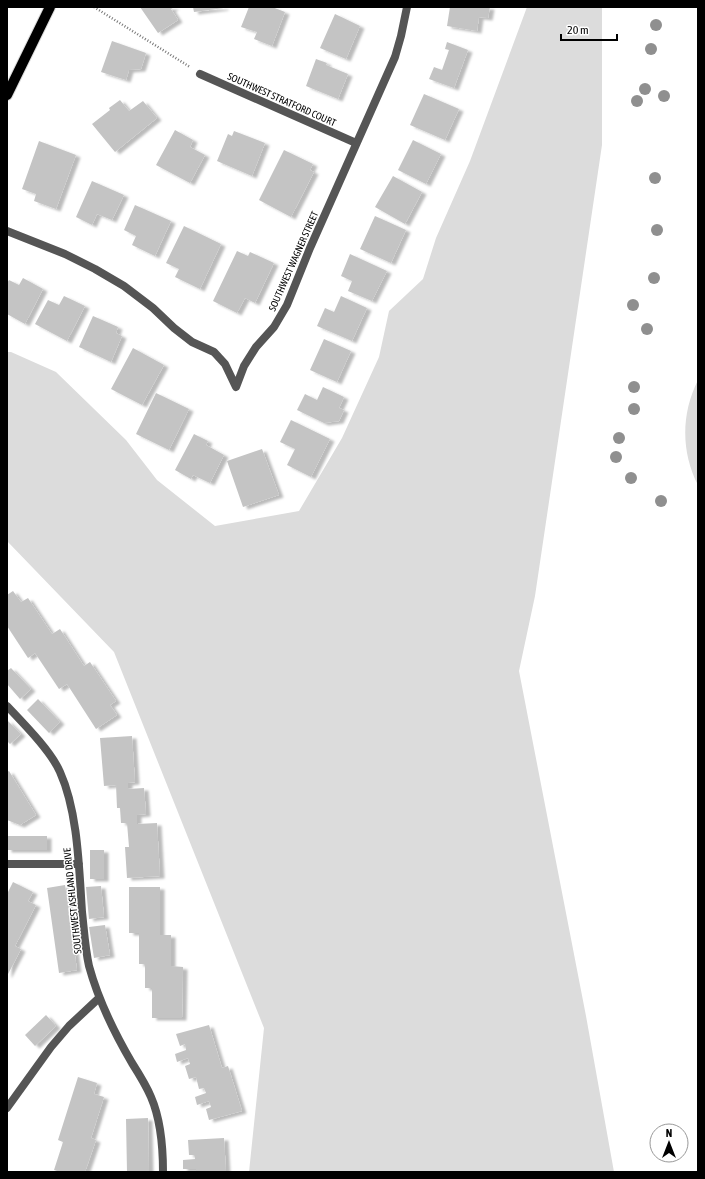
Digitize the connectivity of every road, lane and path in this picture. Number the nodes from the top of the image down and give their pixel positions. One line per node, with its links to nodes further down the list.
1 (50, 7): 5 (main road)
2 (94, 7): 4 (path)
3 (407, 7): 6 (street, SOUTHWEST WAGNER STREET)
4 (200, 74): 6 (street, SOUTHWEST STRATFORD COURT)
5 (7, 96)
6 (356, 143): 7 (street, SOUTHWEST WAGNER STREET)
7 (7, 231)
8 (7, 706): 10 (street, SOUTHWEST ASHLAND DRIVE)
9 (7, 864): 10 (street)
10 (79, 864): 11 (street, SOUTHWEST ASHLAND DRIVE)
11 (99, 998): 12 (street); 13 (street, SOUTHWEST ASHLAND DRIVE)
12 (7, 1107)
13 (162, 1172)

